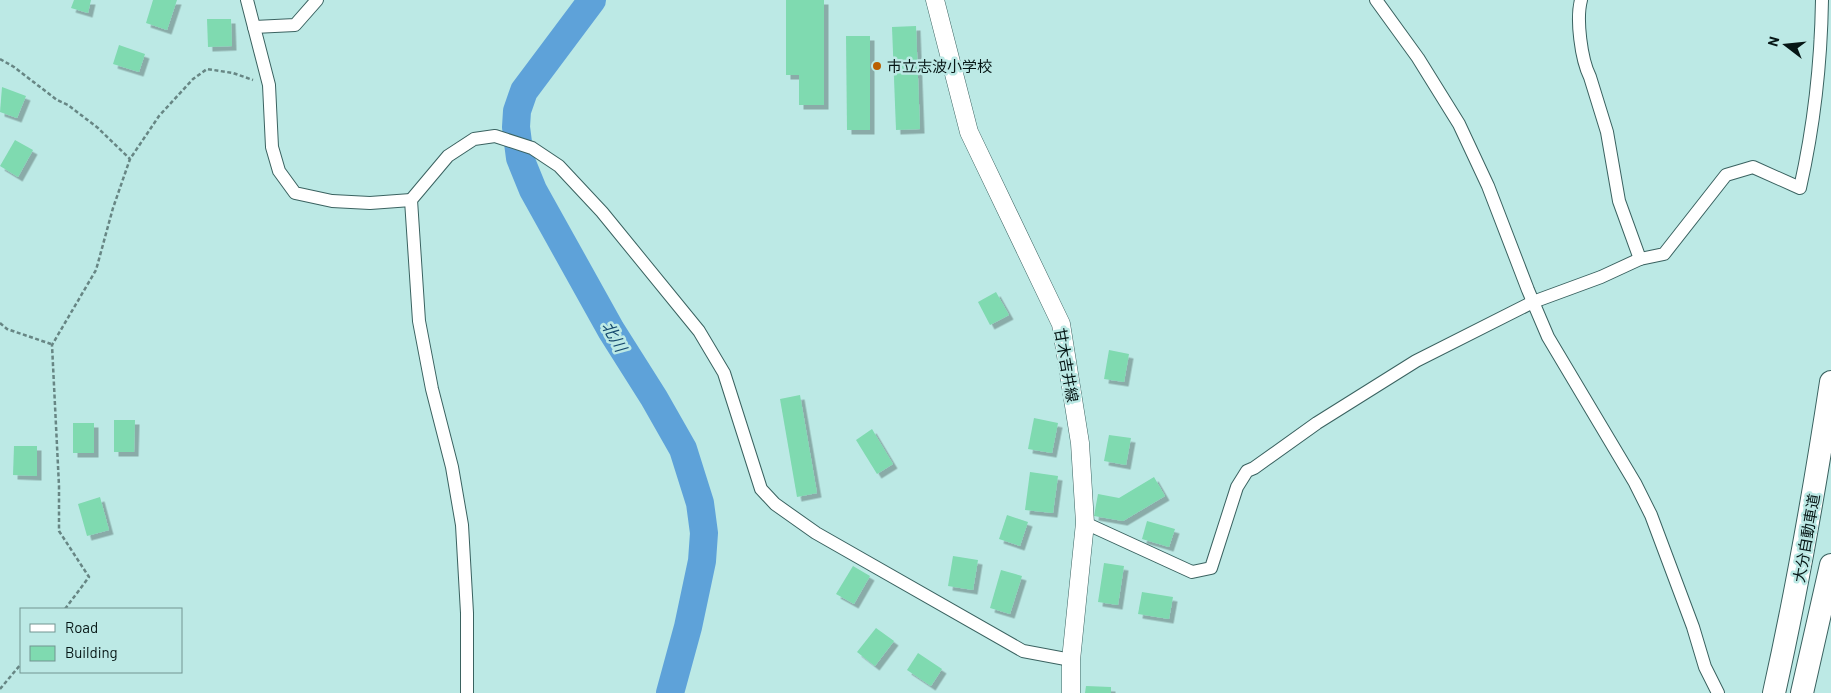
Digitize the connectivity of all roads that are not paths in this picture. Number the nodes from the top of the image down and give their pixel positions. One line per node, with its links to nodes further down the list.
1 (247, 0): 7 (street)
2 (317, 0): 7 (street)
3 (935, 0): 13 (main road, 甘木吉井線)
4 (1376, 0): 11 (street)
5 (1581, 0): 10 (street)
6 (1822, 0): 8 (street)
7 (254, 27): 9 (street)
8 (1825, 79): 10 (street)
9 (411, 200): 15 (street); 16 (street)
10 (1640, 260): 11 (street)
11 (1533, 302): 13 (street); 18 (street)
12 (1831, 382): 19 (highway, 大分自動車道)
13 (1084, 523): 15 (main road, 甘木吉井線)
14 (1831, 565): 20 (highway, 大分自動車道)
15 (1070, 660): 17 (main road, 甘木吉井線)
16 (467, 693)
17 (1071, 693)
18 (1718, 693)
19 (1774, 693)
20 (1802, 693)

